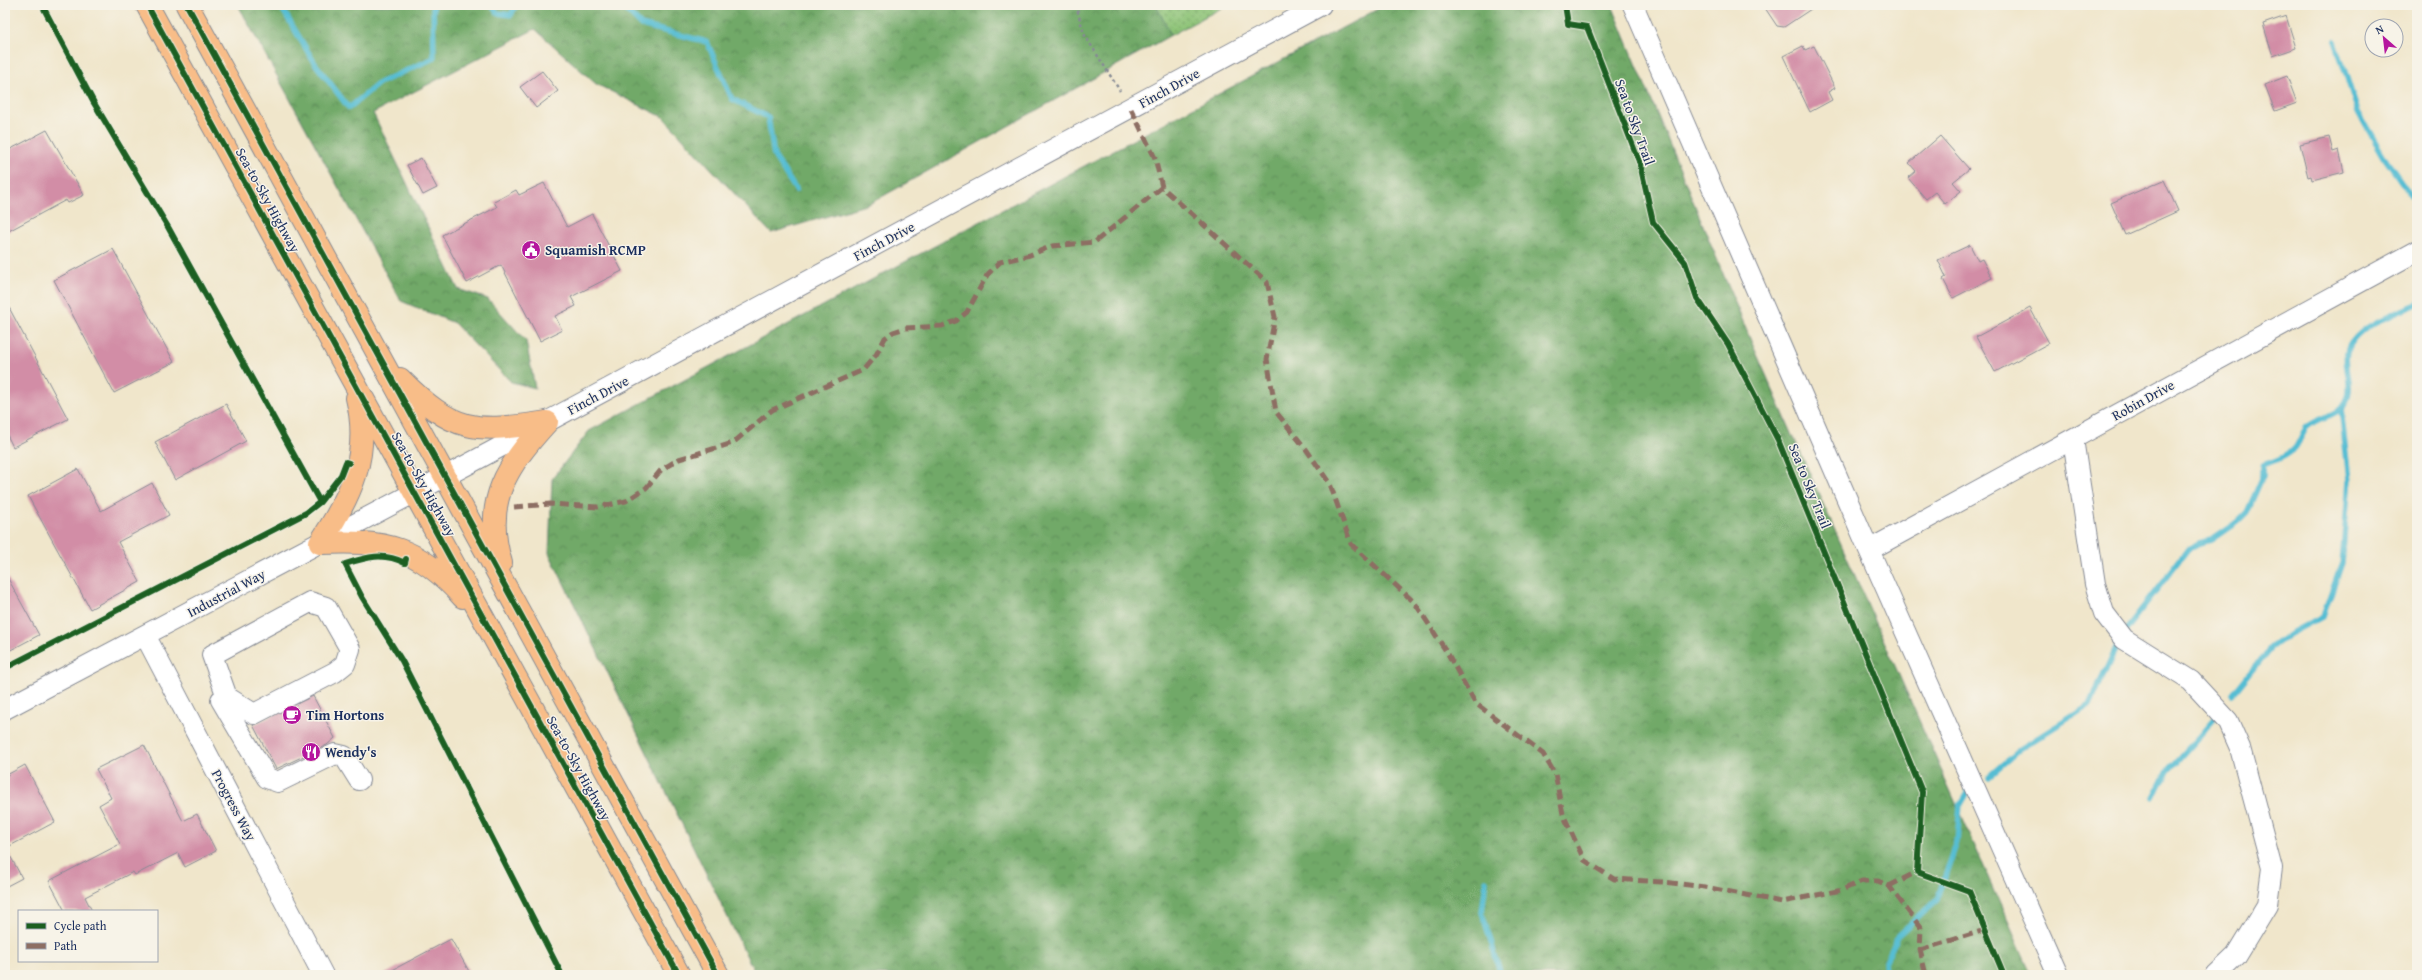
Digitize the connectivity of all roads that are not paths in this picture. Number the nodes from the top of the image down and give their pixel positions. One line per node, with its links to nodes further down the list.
1 (147, 5): 7 (highway, Sea-to-Sky Highway)
2 (187, 5): 6 (highway, Sea-to-Sky Highway)
3 (1321, 5): 8 (street, Finch Drive)
4 (1633, 5): 13 (street)
5 (2417, 251): 9 (street, Robin Drive)
6 (384, 363): 8 (highway); 10 (highway, Sea-to-Sky Highway)
7 (352, 378): 11 (highway, Sea-to-Sky Highway); 12 (highway)
8 (547, 422): 10 (street, Finch Drive); 14 (highway)
9 (2073, 439): 13 (street, Robin Drive); 25 (street)
10 (446, 476): 11 (street, Industrial Way); 14 (highway, Sea-to-Sky Highway)
11 (415, 492): 12 (street, Industrial Way); 15 (highway, Sea-to-Sky Highway)
12 (320, 543): 15 (highway); 16 (street, Industrial Way)
13 (1869, 550): 24 (street)
14 (510, 594): 23 (highway, Sea-to-Sky Highway)
15 (487, 624): 22 (highway, Sea-to-Sky Highway)
16 (145, 635): 19 (street, Industrial Way); 21 (street, Progress Way)
17 (335, 672): 17 (street)
18 (221, 700): 20 (street)
19 (5, 709)
20 (359, 780)
21 (323, 975)
22 (679, 975)
23 (718, 975)
24 (2058, 975)
25 (2216, 975)

